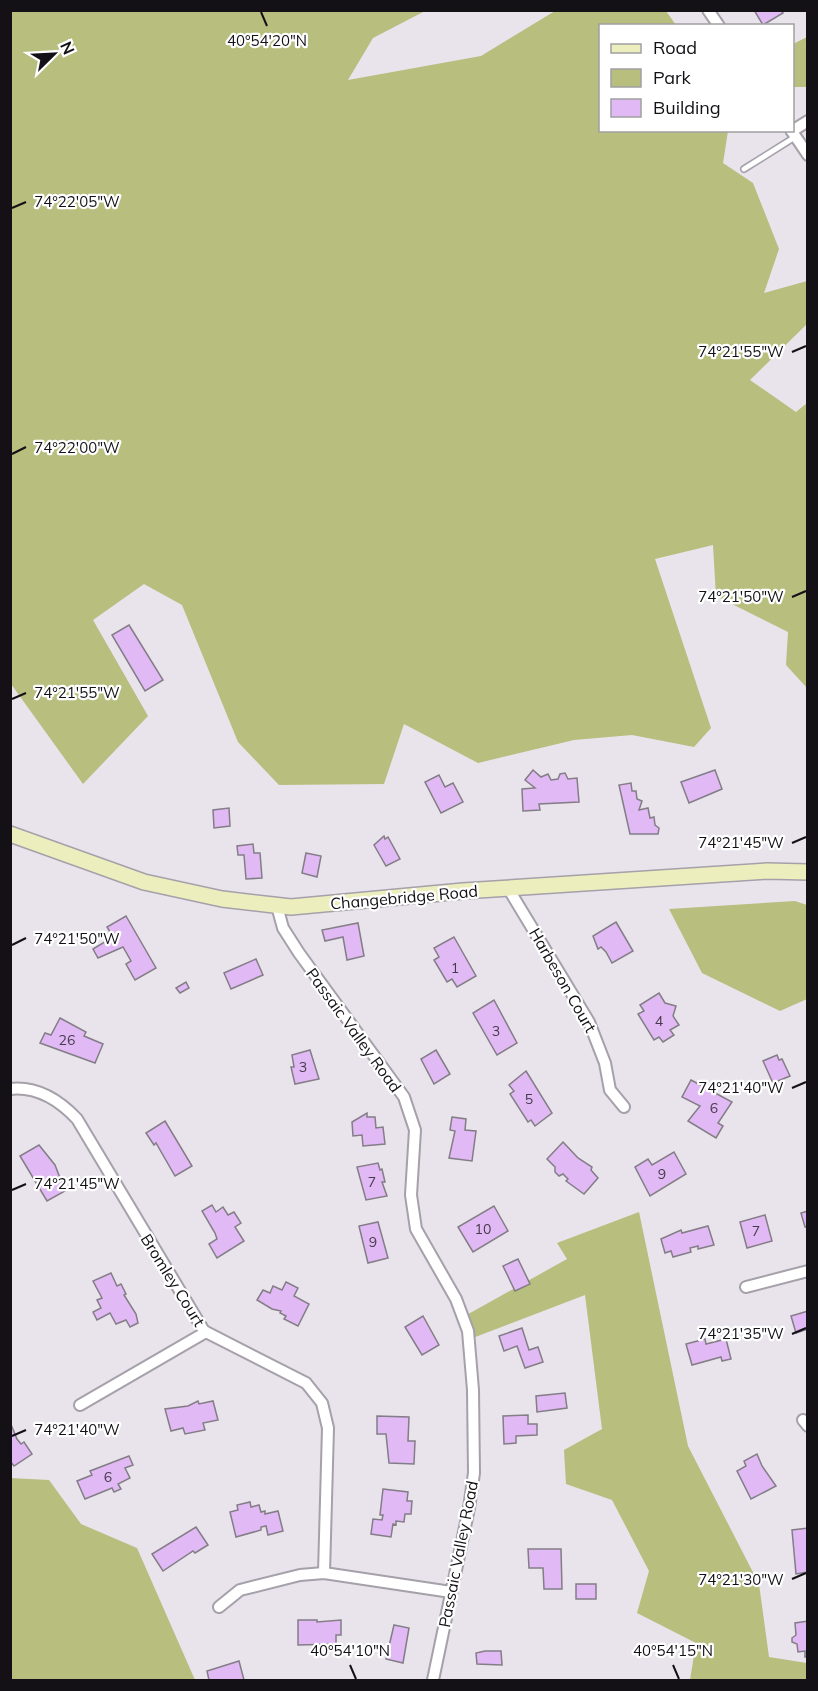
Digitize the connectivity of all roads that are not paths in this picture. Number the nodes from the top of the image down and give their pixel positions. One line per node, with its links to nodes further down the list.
1 (708, 10): 2 (street)
2 (718, 24)
3 (807, 121): 4 (street)
4 (793, 133): 5 (street); 6 (lane)
5 (807, 156)
6 (744, 169)
7 (10, 834): 10 (main road, Changebridge Road)
8 (807, 872): 9 (main road, Changebridge Road)
9 (508, 888): 10 (main road, Changebridge Road); 12 (street, Harbeson Court)
10 (277, 906): 18 (street, Passaic Valley Road)
11 (10, 1089): 15 (street, Bromley Court)
12 (624, 1107)
13 (807, 1271): 14 (street)
14 (746, 1287)
15 (206, 1332): 16 (street); 17 (street, Bromley Court)
16 (80, 1405)
17 (324, 1573): 18 (street); 19 (street)
18 (451, 1592): 20 (street, Passaic Valley Road)
19 (219, 1607)
20 (433, 1680)

